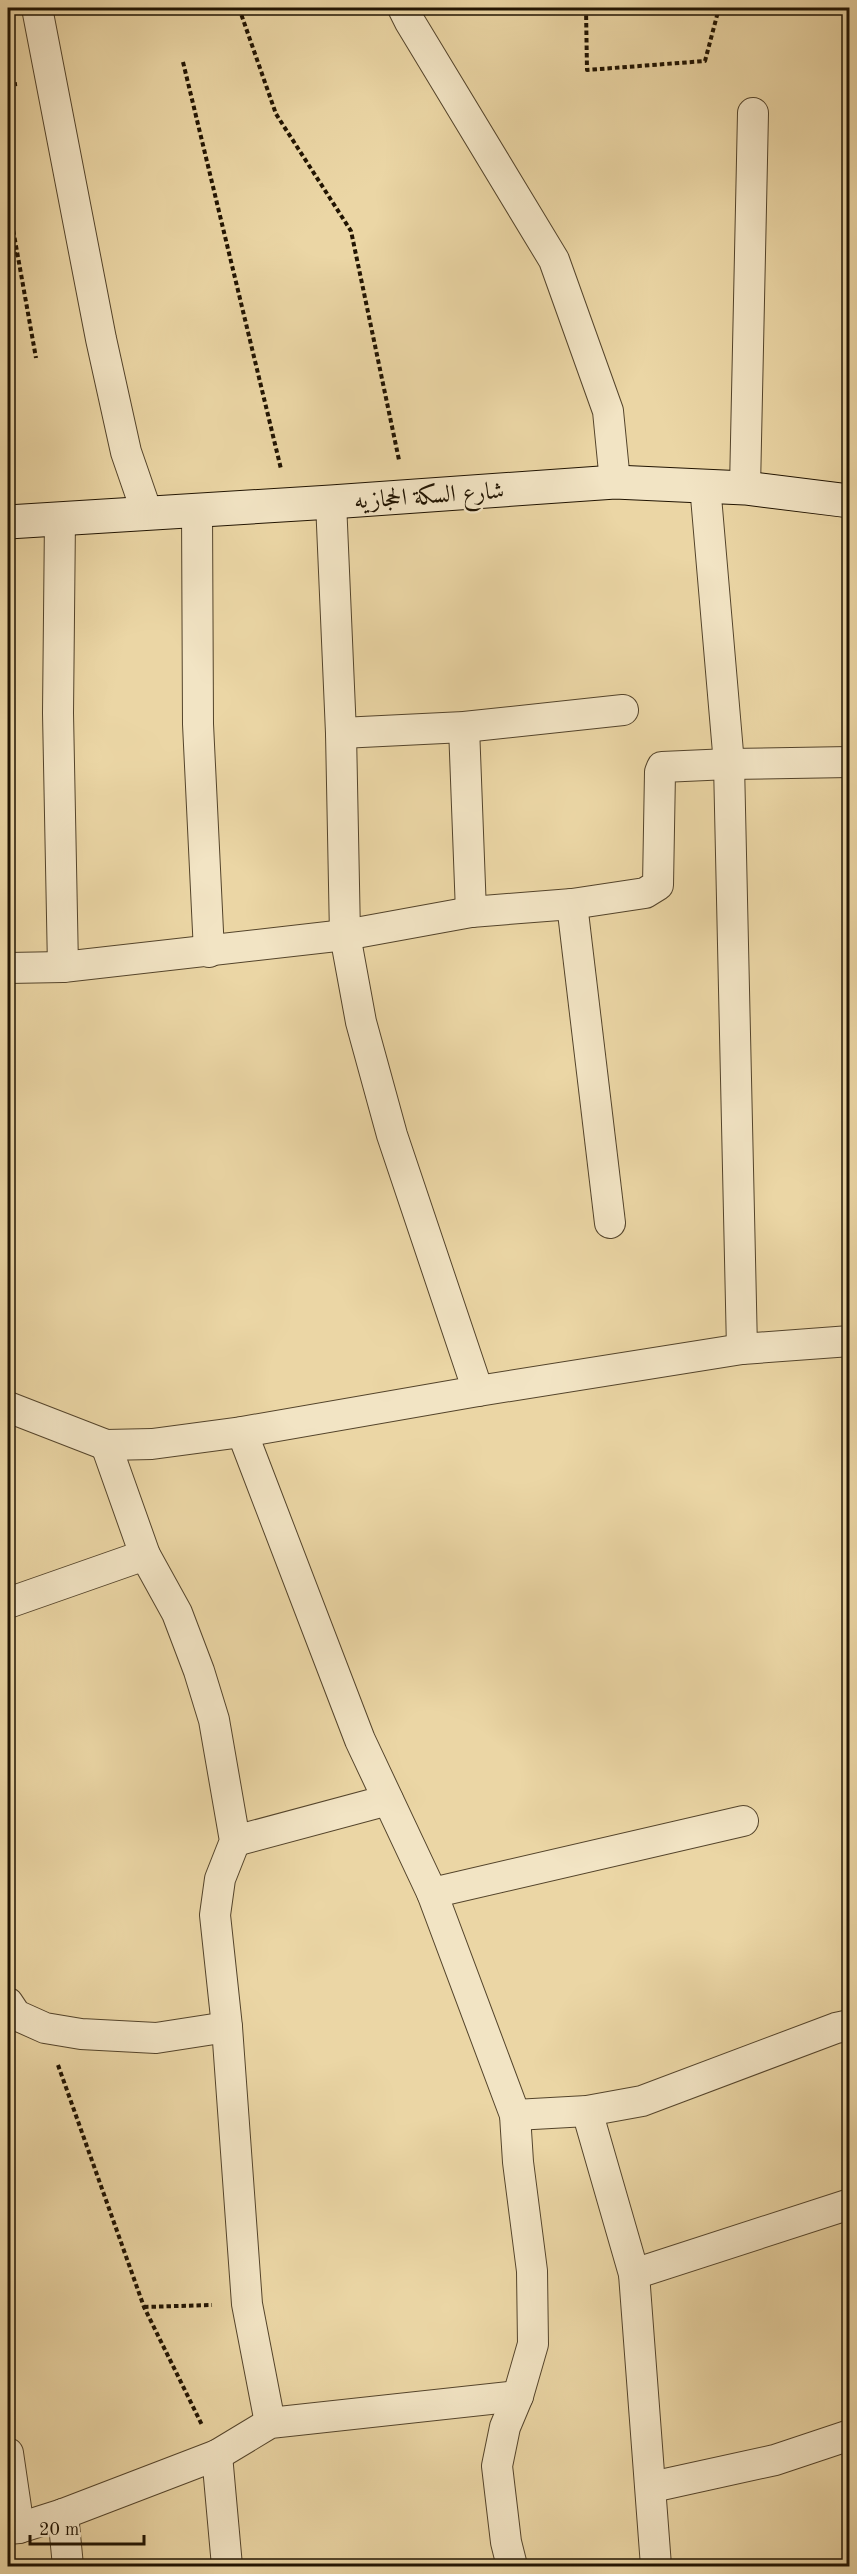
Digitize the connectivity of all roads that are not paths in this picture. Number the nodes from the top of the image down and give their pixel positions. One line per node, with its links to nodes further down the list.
1 (37, 8): 10 (street)
2 (403, 8): 4 (street)
3 (753, 113): 6 (street)
4 (615, 482): 5 (street, شارع السكة الحجازيه); 8 (street, شارع السكة الحجازيه)
5 (705, 485): 6 (street, شارع السكة الحجازيه); 17 (street)
6 (746, 488): 7 (street, شارع السكة الحجازيه)
7 (849, 501)
8 (332, 502): 9 (street, شارع السكة الحجازيه); 15 (street)
9 (197, 510): 10 (street, شارع السكة الحجازيه); 21 (street)
10 (147, 513): 11 (street, شارع السكة الحجازيه)
11 (60, 518): 12 (street, شارع السكة الحجازيه); 22 (street)
12 (8, 522)
13 (623, 710): 14 (street)
14 (464, 727): 15 (street); 19 (street)
15 (341, 733): 20 (street)
16 (849, 762): 17 (street)
17 (729, 764): 18 (street); 26 (street)
18 (572, 904): 19 (street); 24 (street)
19 (471, 912): 20 (street)
20 (345, 935): 21 (street); 27 (street)
21 (209, 952): 22 (street)
22 (63, 967): 23 (street)
23 (8, 968)
24 (610, 1223)
25 (849, 1341): 26 (street)
26 (742, 1349): 27 (street)
27 (478, 1390): 29 (street)
28 (8, 1407): 30 (street)
29 (242, 1432): 30 (street); 33 (street)
30 (106, 1445): 31 (street)
31 (145, 1555): 32 (street); 35 (street)
32 (8, 1603)
33 (388, 1800): 35 (street); 36 (street)
34 (743, 1821): 36 (street)
35 (235, 1841): 39 (street)
36 (432, 1893): 41 (street)
37 (8, 2003): 39 (street)
38 (849, 2025): 40 (street)
39 (227, 2027): 45 (street)
40 (587, 2110): 41 (street); 43 (street)
41 (515, 2115): 44 (street)
42 (849, 2204): 43 (street)
43 (634, 2274): 49 (street)
44 (518, 2396): 45 (street); 54 (street)
45 (270, 2423): 48 (street)
46 (849, 2435): 49 (street)
47 (8, 2453): 51 (street)
48 (217, 2455): 50 (street); 53 (street)
49 (652, 2487): 55 (street)
50 (63, 2514): 51 (street); 52 (street)
51 (14, 2529)
52 (68, 2566)
53 (227, 2566)
54 (512, 2566)
55 (656, 2566)

